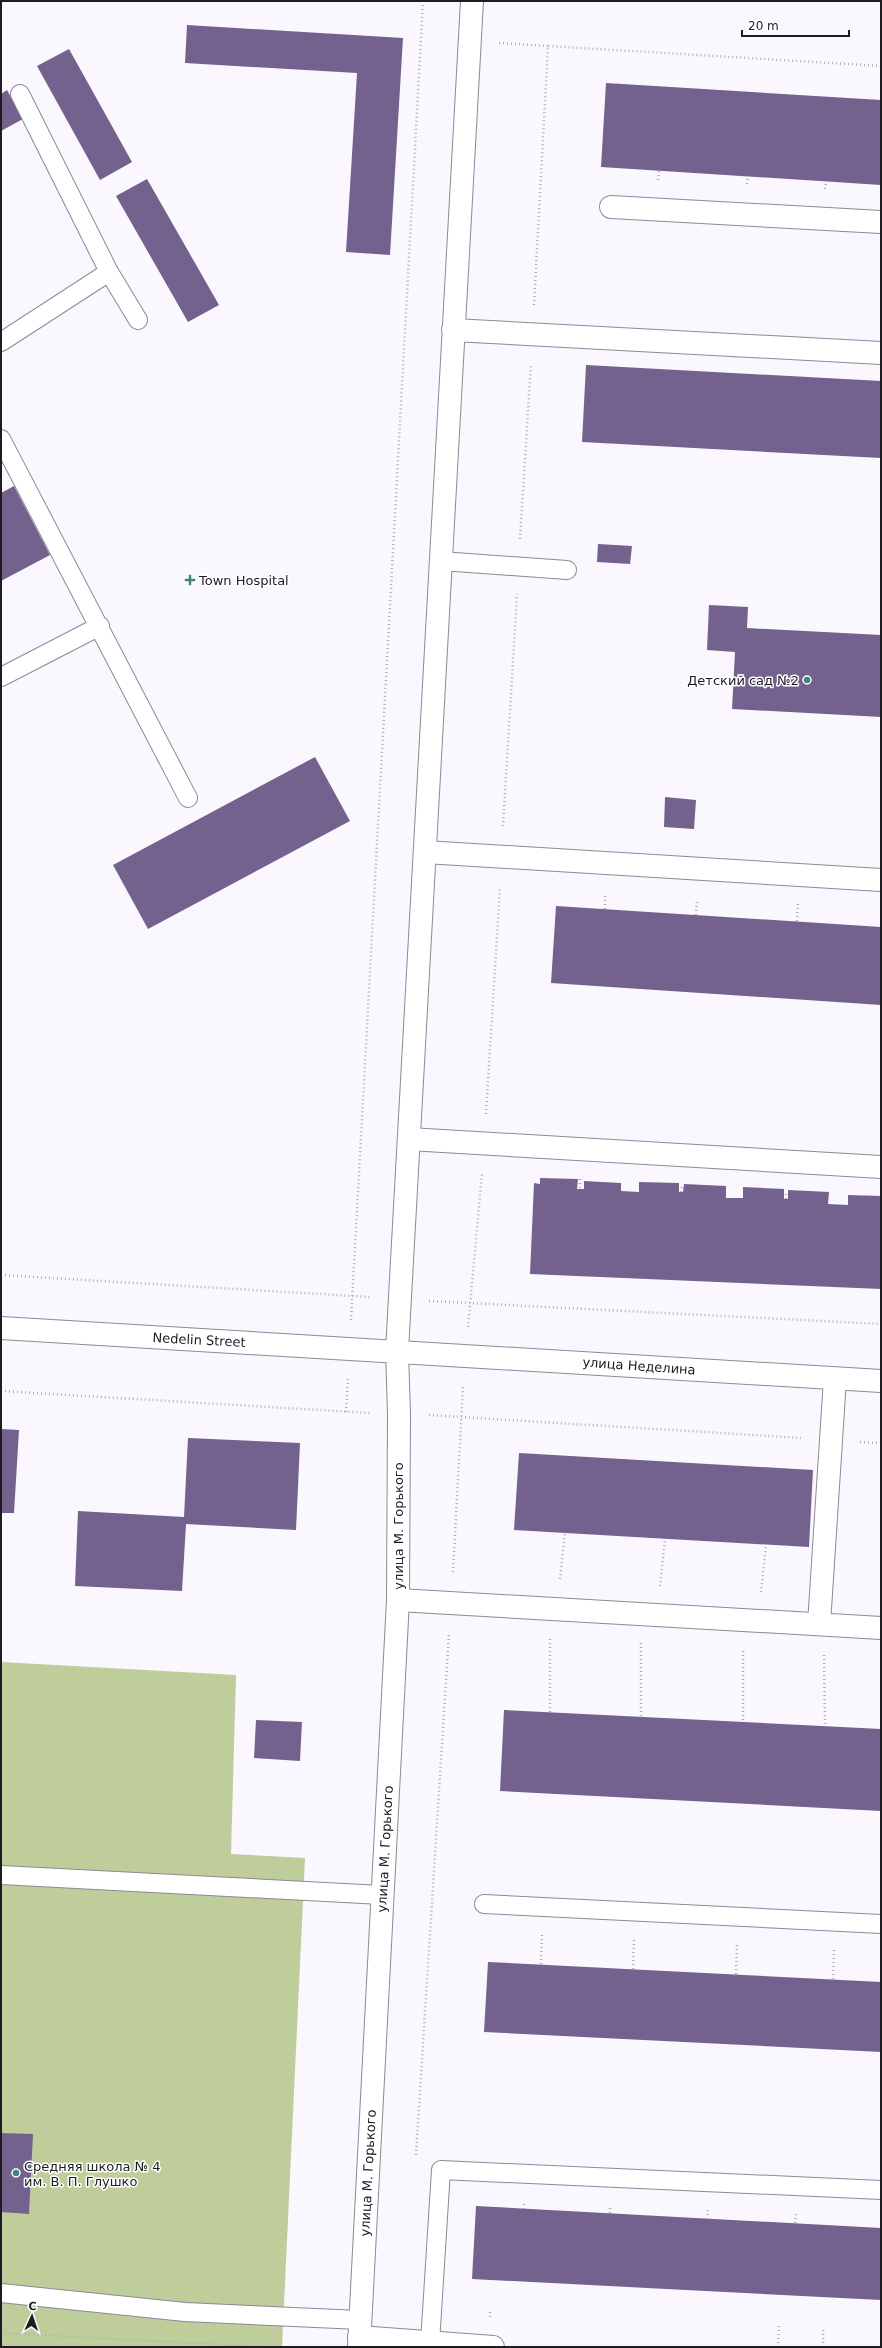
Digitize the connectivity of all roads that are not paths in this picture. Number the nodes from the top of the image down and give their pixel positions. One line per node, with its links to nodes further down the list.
1 (472, 1): 7 (street, улица М. Горького)
2 (20, 94): 5 (lane)
3 (611, 206): 4 (street)
4 (881, 222)
5 (109, 272): 6 (lane); 8 (lane)
6 (138, 320)
7 (453, 330): 9 (street); 11 (street, улица М. Горького)
8 (1, 342)
9 (881, 353)
10 (1, 439): 13 (lane)
11 (441, 561): 12 (lane); 16 (street, улица М. Горького)
12 (567, 570)
13 (100, 626): 14 (lane); 15 (lane)
14 (1, 677)
15 (188, 798)
16 (425, 852): 17 (street); 18 (street, улица М. Горького)
17 (881, 880)
18 (409, 1139): 19 (street); 21 (street, улица М. Горького)
19 (881, 1167)
20 (1, 1328): 21 (street, Nedelin Street)
21 (398, 1351): 22 (street, улица Неделина); 24 (street, улица М. Горького)
22 (835, 1379): 23 (street, улица Неделина); 25 (street)
23 (881, 1382)
24 (398, 1600): 25 (street); 28 (street, улица М. Горького)
25 (822, 1624): 26 (street)
26 (881, 1628)
27 (1, 1875): 28 (lane)
28 (382, 1895): 33 (street, улица М. Горького)
29 (484, 1904): 30 (lane)
30 (881, 1924)
31 (881, 2190): 34 (lane)
32 (1, 2293): 33 (lane)
33 (359, 2335): 34 (street)
34 (430, 2342): 35 (street)
35 (493, 2347)

